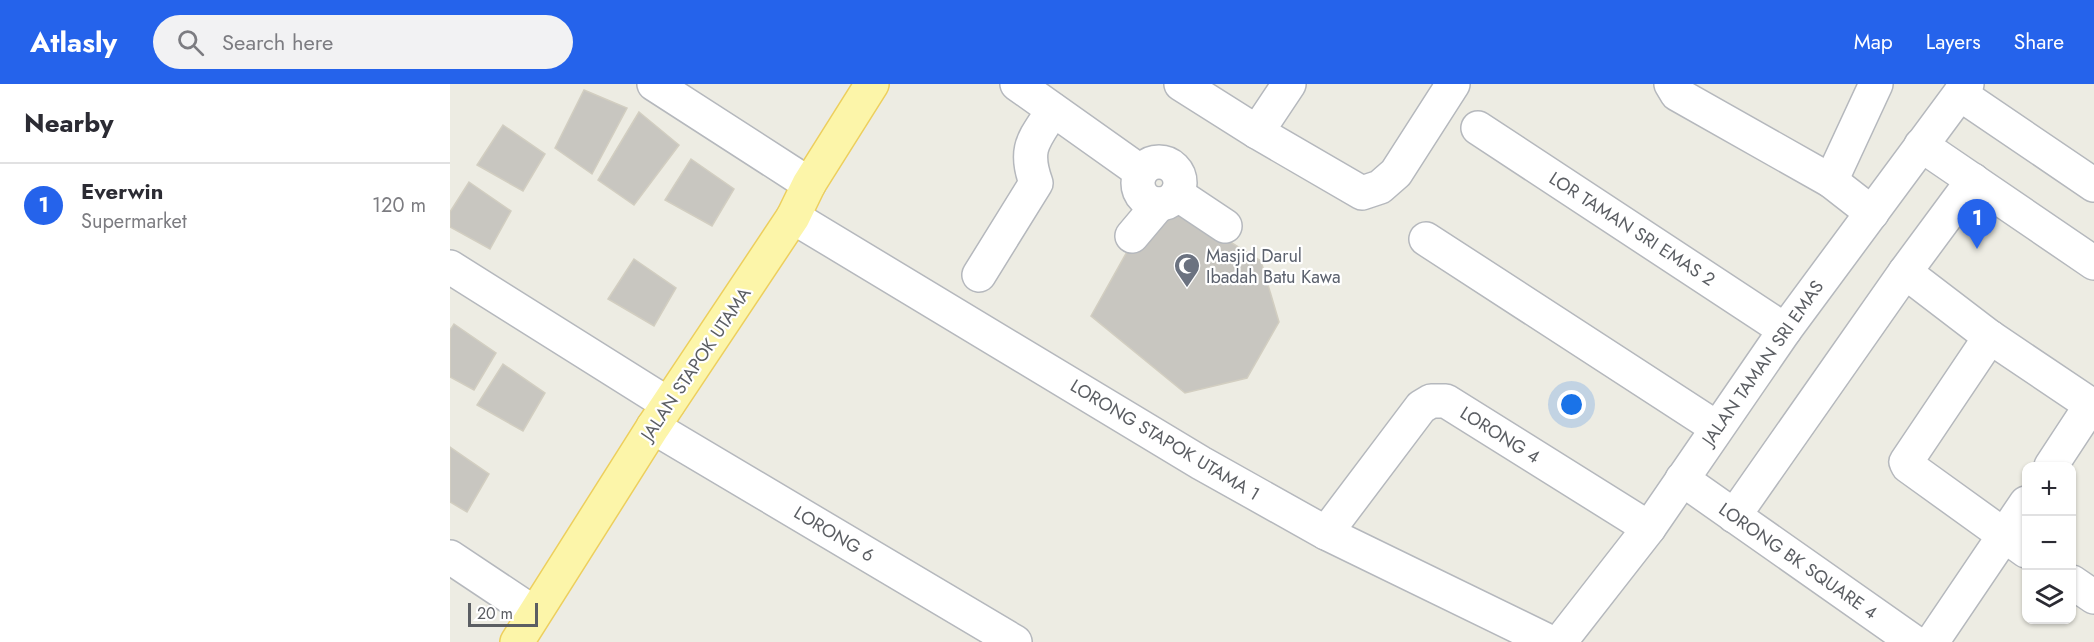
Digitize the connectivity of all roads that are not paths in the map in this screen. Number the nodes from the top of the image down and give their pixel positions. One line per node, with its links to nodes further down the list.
1 (654, 84): 16 (street)
2 (872, 84): 16 (main road, JALAN STAPOK UTAMA)
3 (1017, 84): 10 (street)
4 (1181, 84): 12 (street)
5 (1289, 84): 12 (street)
6 (1453, 84): 12 (street)
7 (1671, 84): 15 (street)
8 (1868, 87): 15 (street)
9 (1964, 89): 13 (street, JALAN TAMAN SRI EMAS); 17 (street)
10 (1053, 110): 18 (street); 27 (street)
11 (1478, 128): 28 (street, LOR TAMAN SRI EMAS 2)
12 (1257, 132)
13 (1921, 146): 14 (street); 19 (street, JALAN TAMAN SRI EMAS)
14 (1973, 180): 24 (street); 26 (street)
15 (1831, 181): 19 (street)
16 (808, 184): 20 (main road, JALAN STAPOK UTAMA)
17 (2094, 186)
18 (1168, 199): 21 (street); 22 (street)
19 (1872, 213): 28 (street, JALAN TAMAN SRI EMAS)
20 (793, 217): 31 (main road, JALAN STAPOK UTAMA); 38 (street, LORONG STAPOK UTAMA 1)
21 (1225, 226)
22 (1132, 236)
23 (1426, 239): 32 (street)
24 (2094, 263)
25 (450, 267): 31 (street, LORONG 6)
26 (1905, 272): 29 (street); 35 (street)
27 (979, 275)
28 (1785, 330): 32 (street, JALAN TAMAN SRI EMAS)
29 (1990, 337): 30 (street); 39 (street)
30 (2093, 406): 33 (street)
31 (661, 416): 43 (main road, JALAN STAPOK UTAMA); 45 (street, LORONG 6)
32 (1717, 428): 34 (street, JALAN TAMAN SRI EMAS)
33 (2054, 462)
34 (1682, 479): 35 (street, LORONG BK SQUARE 4); 37 (street, JALAN TAMAN SRI EMAS)
35 (1734, 516): 48 (street, LORONG BK SQUARE 4)
36 (2023, 516): 39 (street)
37 (1649, 528): 38 (street, LORONG 4); 47 (street, JALAN TAMAN SRI EMAS)
38 (1326, 533): 46 (street, LORONG STAPOK UTAMA 1)
39 (2016, 543): 49 (street)
40 (450, 557): 43 (street)
41 (2076, 585): 42 (street)
42 (2094, 597)
43 (534, 614): 44 (main road, JALAN STAPOK UTAMA)
44 (517, 642)
45 (1015, 642)
46 (1550, 642)
47 (1560, 642)
48 (1914, 642)
49 (1932, 642)

